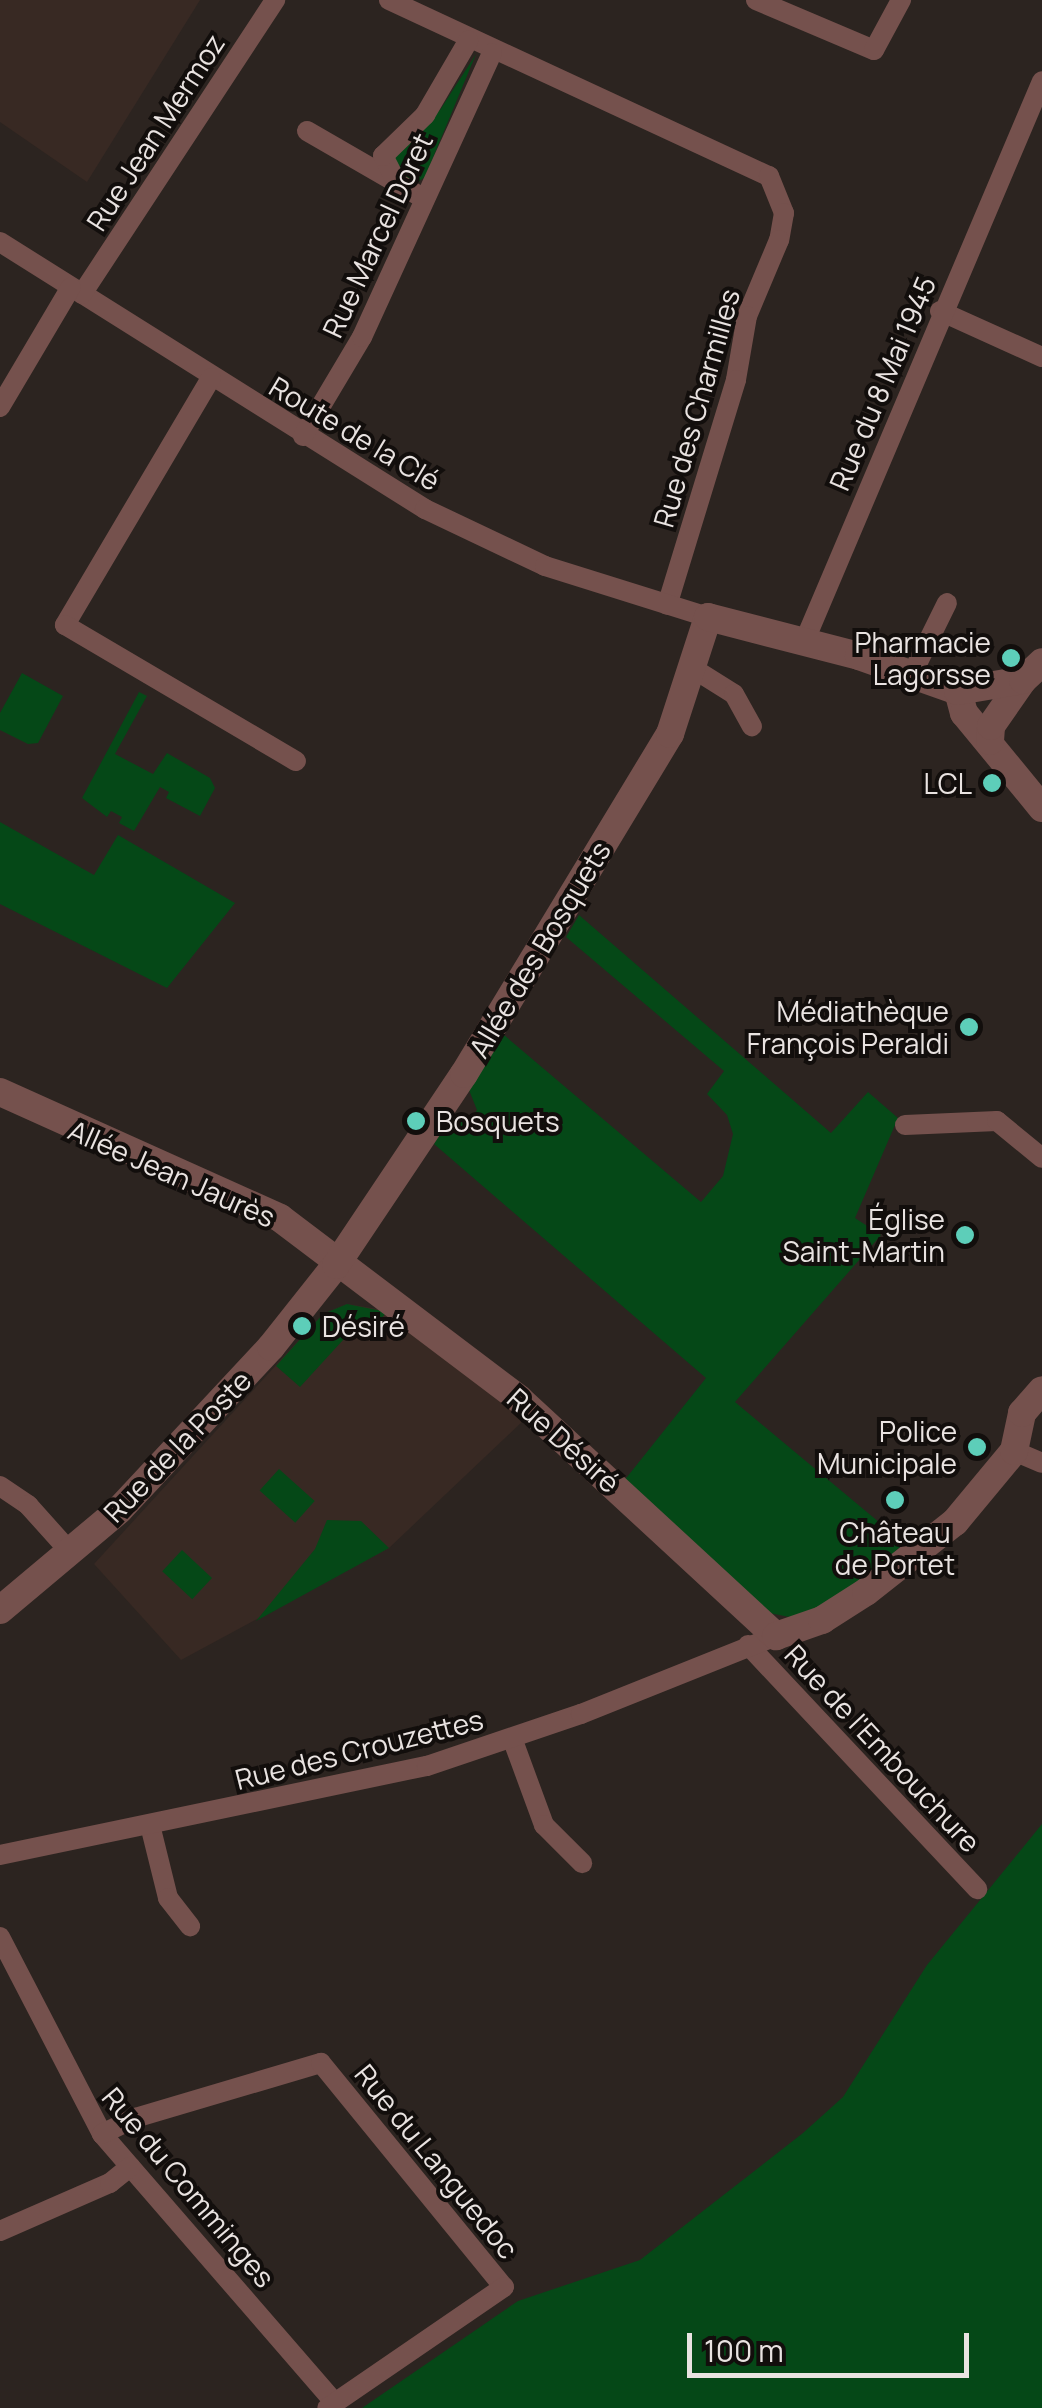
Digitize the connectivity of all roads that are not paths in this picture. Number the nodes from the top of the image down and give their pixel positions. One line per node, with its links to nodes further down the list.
1 (275, 0): 12 (street, Rue Jean Mermoz)
2 (389, 0): 5 (street, Rue des Charmilles)
3 (756, 0): 4 (street)
4 (901, 0)
5 (468, 41): 6 (street, Rue des Charmilles); 9 (street)
6 (492, 53): 10 (street, Rue Marcel Doret); 19 (street, Rue des Charmilles)
7 (1042, 81): 13 (street, Rue du 8 Mai 1945)
8 (307, 131): 9 (street)
9 (398, 185): 10 (street)
10 (425, 199): 17 (street, Rue Marcel Doret)
11 (0, 242): 12 (street, Route de la Clé)
12 (77, 290): 15 (street, Route de la Clé); 16 (street, Rue Jean Mermoz)
13 (940, 312): 14 (street); 21 (street, Rue du 8 Mai 1945)
14 (1042, 357)
15 (211, 378): 17 (street, Route de la Clé); 29 (street)
16 (0, 408)
17 (303, 436): 19 (street, Route de la Clé)
18 (946, 603): 24 (street)
19 (666, 605): 20 (street, Route de la Clé)
20 (708, 616): 21 (street); 22 (street, Allée des Bosquets)
21 (805, 640): 24 (street)
22 (694, 670): 27 (street); 34 (street, Allée des Bosquets)
23 (1032, 671): 25 (street); 26 (street)
24 (912, 674): 25 (street)
25 (967, 692): 26 (street); 28 (street)
26 (1001, 713): 28 (street)
27 (752, 726)
28 (990, 741): 30 (street)
29 (296, 761)
30 (1042, 808)
31 (0, 1092): 34 (street, Allée Jean Jaurès)
32 (905, 1126): 33 (street)
33 (1042, 1158)
34 (336, 1265): 39 (street, Rue de la Poste); 41 (street, Rue Désiré)
35 (1042, 1390): 36 (street)
36 (1014, 1452): 37 (street); 41 (street)
37 (1042, 1463)
38 (0, 1486): 39 (street)
39 (71, 1553): 40 (street, Rue de la Poste)
40 (0, 1610)
41 (776, 1636): 42 (street, Rue des Crouzettes)
42 (748, 1645): 43 (street, Rue des Crouzettes); 47 (street, Rue de l'Embouchure)
43 (512, 1738): 44 (street, Rue des Crouzettes); 46 (street)
44 (150, 1825): 45 (street, Rue des Crouzettes); 48 (street)
45 (0, 1855)
46 (582, 1863)
47 (977, 1890)
48 (190, 1926)
49 (0, 1938): 50 (street, Rue du Comminges)
50 (102, 2134): 51 (street, Rue du Comminges); 53 (street, Rue du Languedoc)
51 (130, 2167): 52 (street); 53 (street, Rue du Comminges)
52 (0, 2231)
53 (330, 2405)

